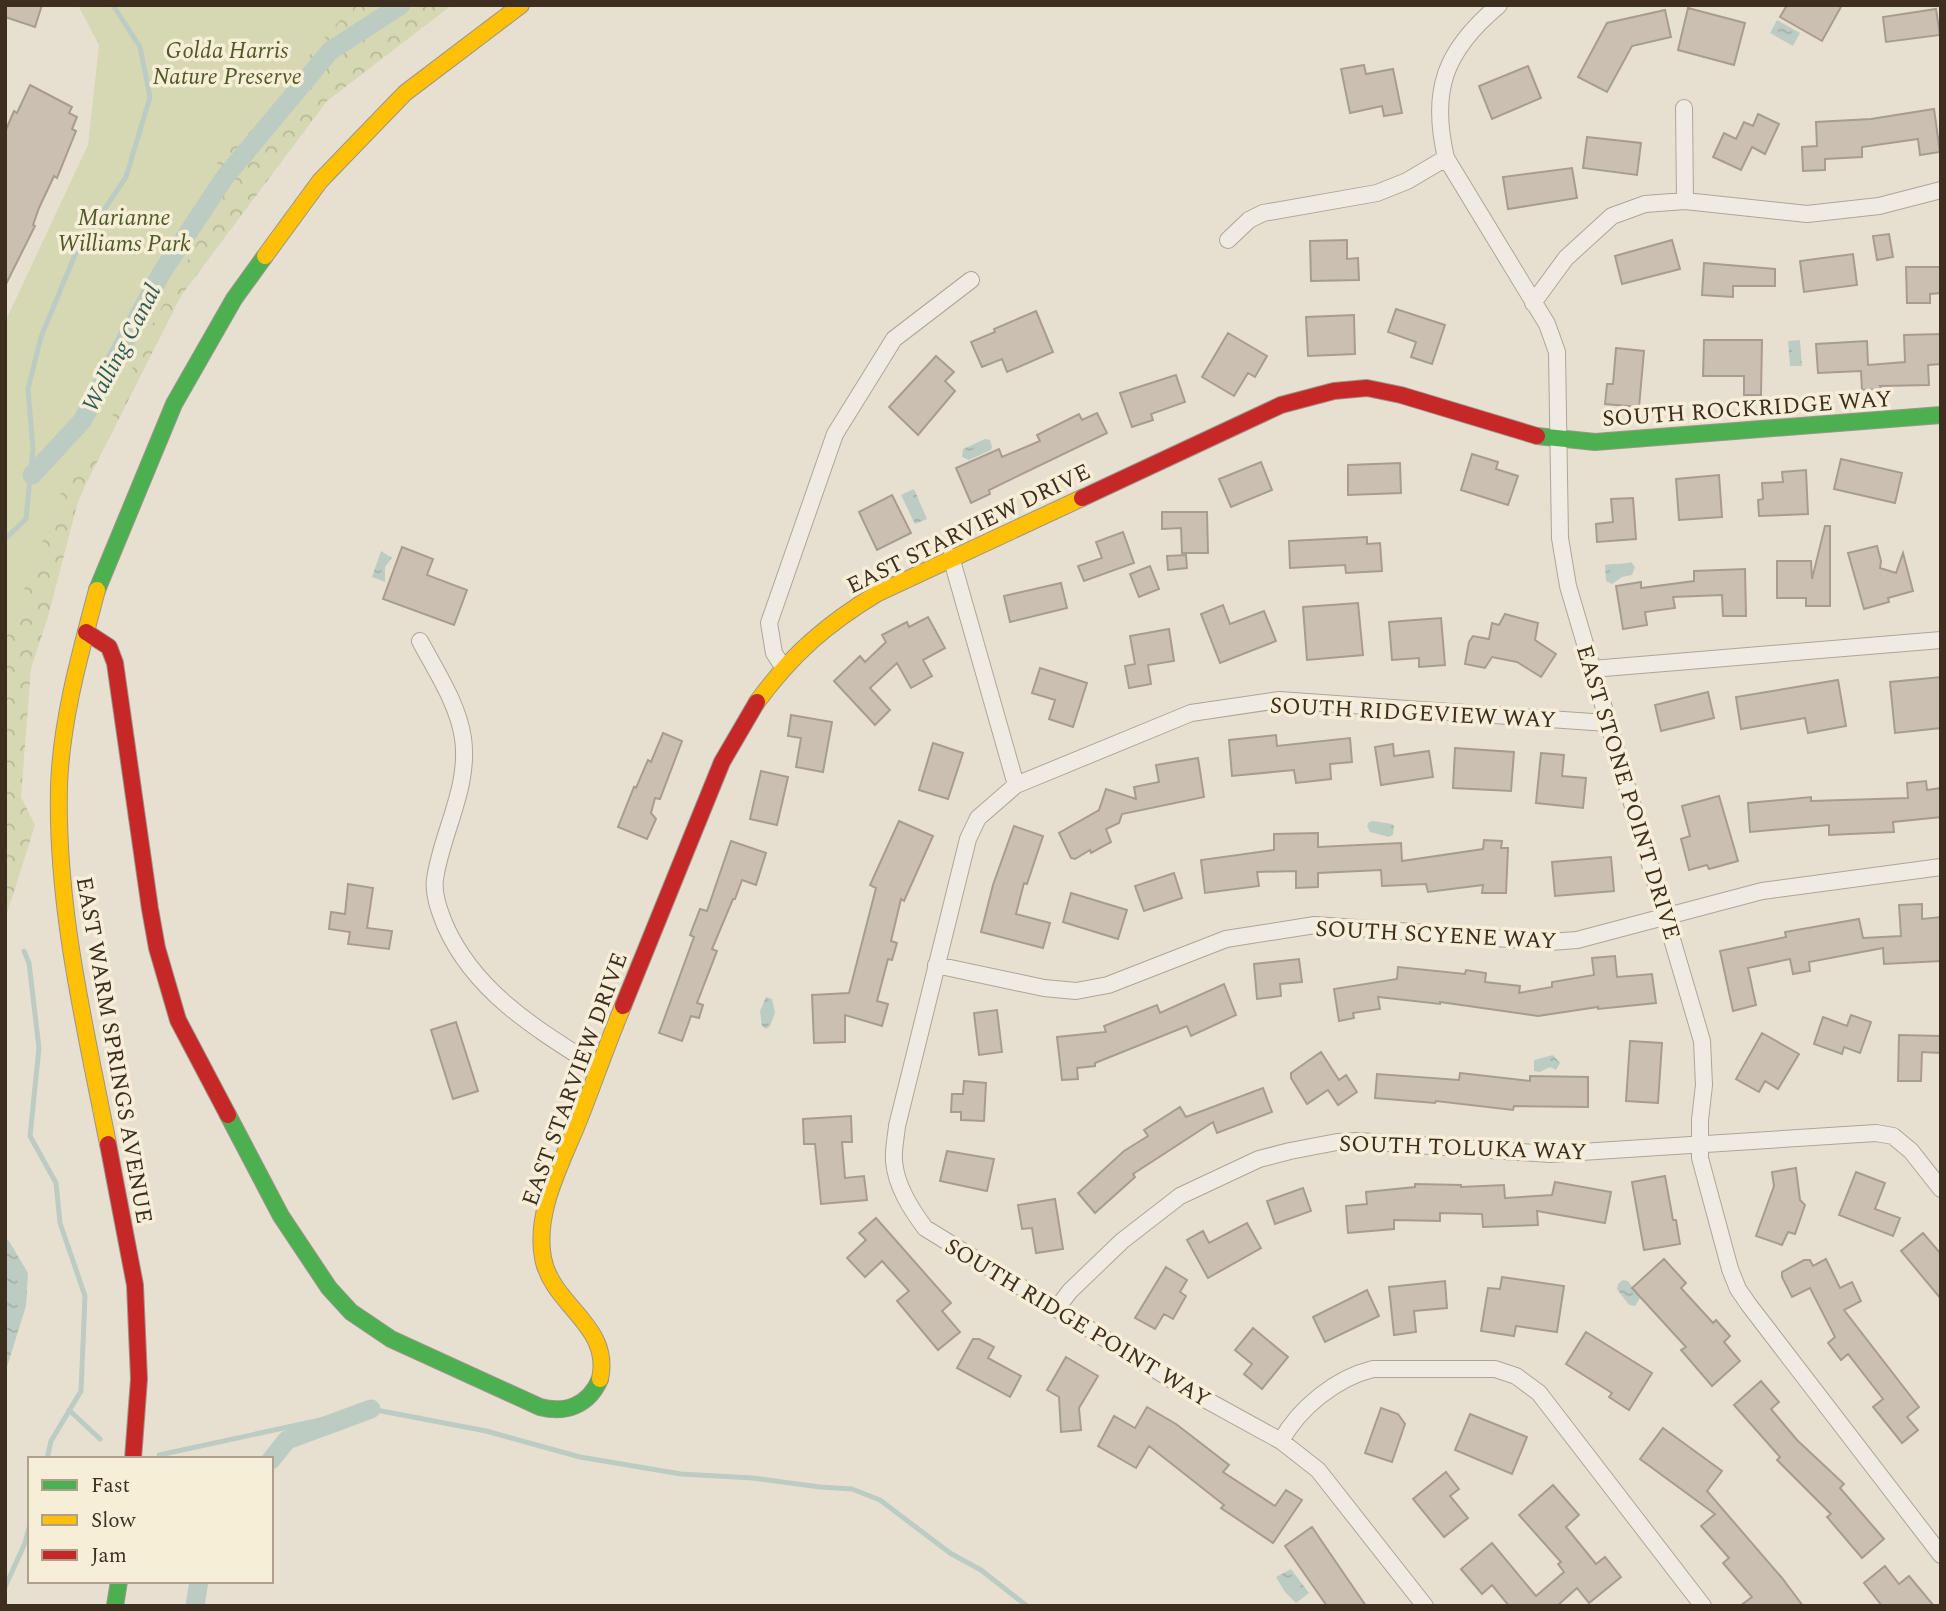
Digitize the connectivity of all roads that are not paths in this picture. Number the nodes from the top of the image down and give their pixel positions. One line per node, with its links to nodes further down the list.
1 (521, 5): 13 (street, EAST WARM SPRINGS AVENUE)
2 (1499, 5): 4 (street, EAST STONE POINT DRIVE)
3 (1684, 108): 6 (street)
4 (1446, 158): 7 (street); 9 (street, EAST STONE POINT DRIVE)
5 (1941, 190): 6 (street)
6 (1685, 201): 9 (street)
7 (1228, 240)
8 (971, 280): 16 (street)
9 (1533, 303): 11 (street, EAST STONE POINT DRIVE)
10 (1941, 415): 11 (street, SOUTH ROCKRIDGE WAY)
11 (1557, 438): 12 (street, EAST STARVIEW DRIVE); 17 (street, EAST STONE POINT DRIVE)
12 (951, 557): 16 (street, EAST STARVIEW DRIVE); 19 (street)
13 (86, 632): 23 (street, EAST STARVIEW DRIVE); 28 (street, EAST WARM SPRINGS AVENUE)
14 (1941, 640): 17 (street)
15 (420, 641): 23 (street)
16 (783, 667): 23 (street, EAST STARVIEW DRIVE)
17 (1592, 669): 18 (street, EAST STONE POINT DRIVE)
18 (1607, 723): 19 (street, SOUTH RIDGEVIEW WAY); 21 (street, EAST STONE POINT DRIVE)
19 (1016, 785): 22 (street, SOUTH RIDGEVIEW WAY)
20 (1941, 867): 21 (street, SOUTH SCYENE WAY)
21 (1666, 916): 22 (street, SOUTH SCYENE WAY); 24 (street, EAST STONE POINT DRIVE)
22 (936, 965): 26 (street, SOUTH RIDGE POINT WAY)
23 (598, 1068)
24 (1699, 1144): 25 (street, SOUTH TOLUKA WAY); 26 (street, SOUTH TOLUKA WAY); 29 (street, EAST STONE POINT DRIVE)
25 (1941, 1189)
26 (1057, 1308): 27 (street, SOUTH RIDGE POINT WAY)
27 (1281, 1441): 32 (street, SOUTH RIDGE POINT WAY); 33 (street)
28 (133, 1457)
29 (1941, 1555)
30 (119, 1583): 31 (street)
31 (115, 1606)
32 (1425, 1606)
33 (1703, 1606)

